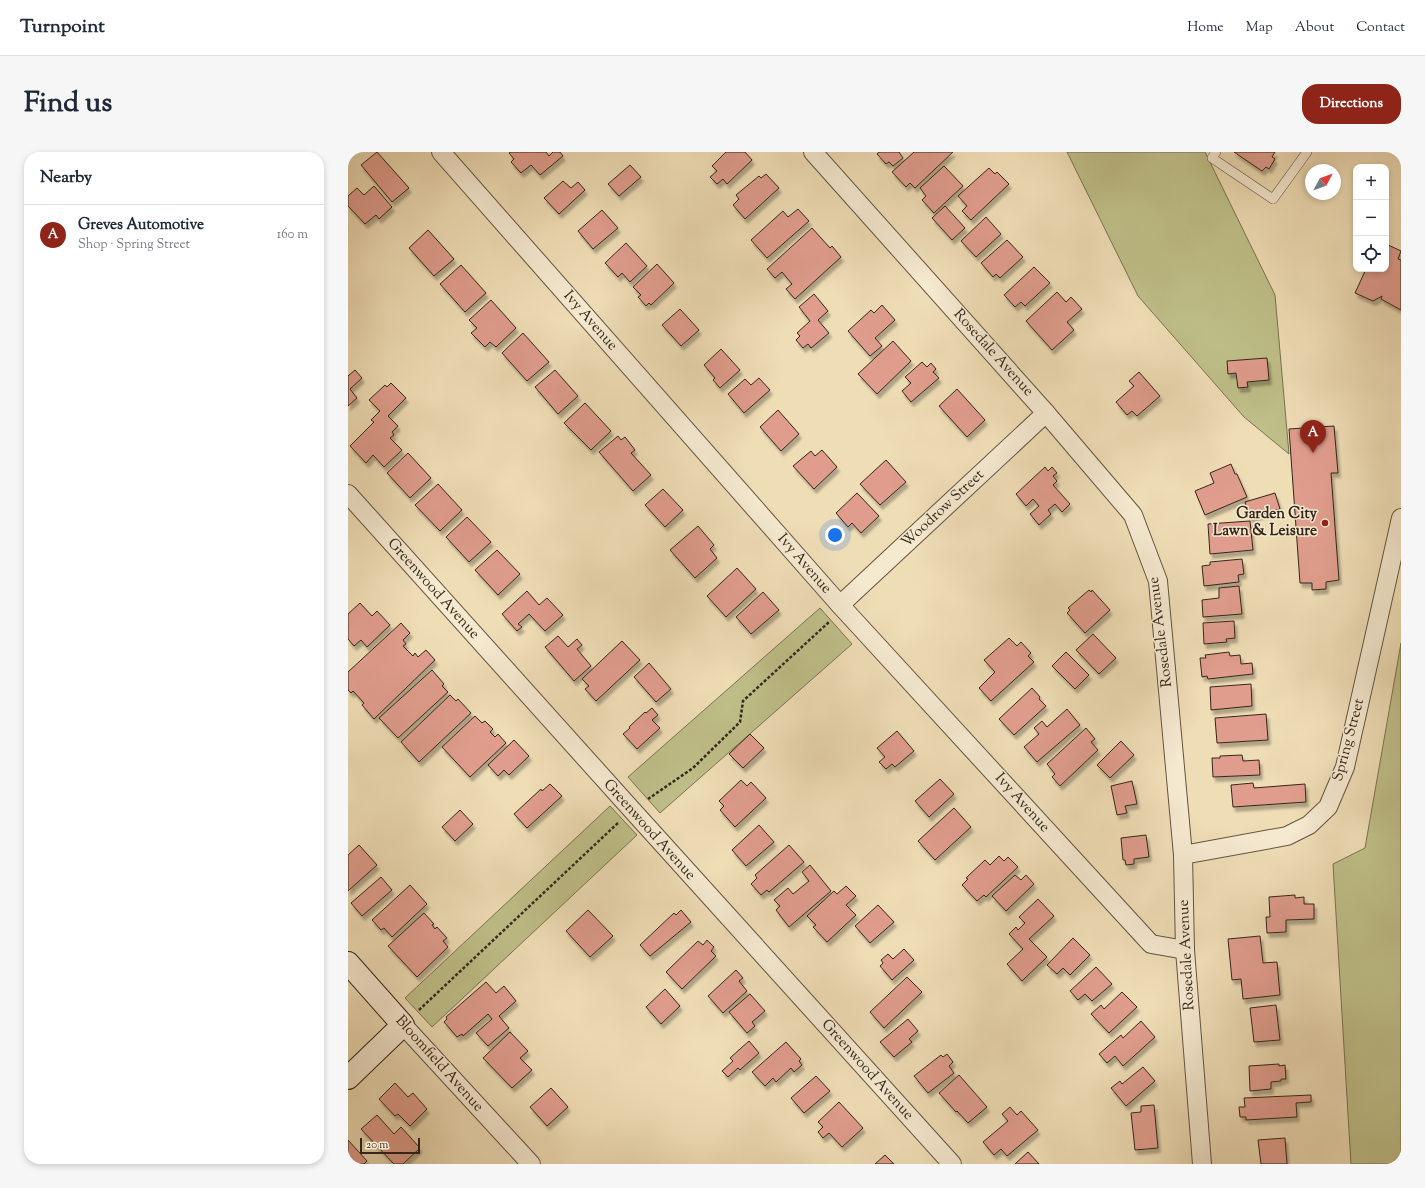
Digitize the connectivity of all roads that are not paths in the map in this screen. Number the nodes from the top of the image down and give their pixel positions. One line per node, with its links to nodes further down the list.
1 (441, 152): 8 (street, Ivy Avenue)
2 (813, 152): 5 (street, Rosedale Avenue)
3 (1216, 152): 4 (lane)
4 (1307, 152)
5 (1046, 413): 8 (street, Woodrow Street); 9 (street, Rosedale Avenue)
6 (348, 494): 15 (street, Greenwood Avenue)
7 (1401, 518): 9 (street, Spring Street)
8 (840, 604): 10 (street, Ivy Avenue)
9 (1182, 855): 10 (street, Rosedale Avenue)
10 (1185, 950): 16 (street, Rosedale Avenue)
11 (348, 963): 12 (street, Bloomfield Avenue)
12 (403, 1025): 13 (street); 14 (street, Bloomfield Avenue)
13 (348, 1078)
14 (530, 1164)
15 (952, 1164)
16 (1202, 1164)

